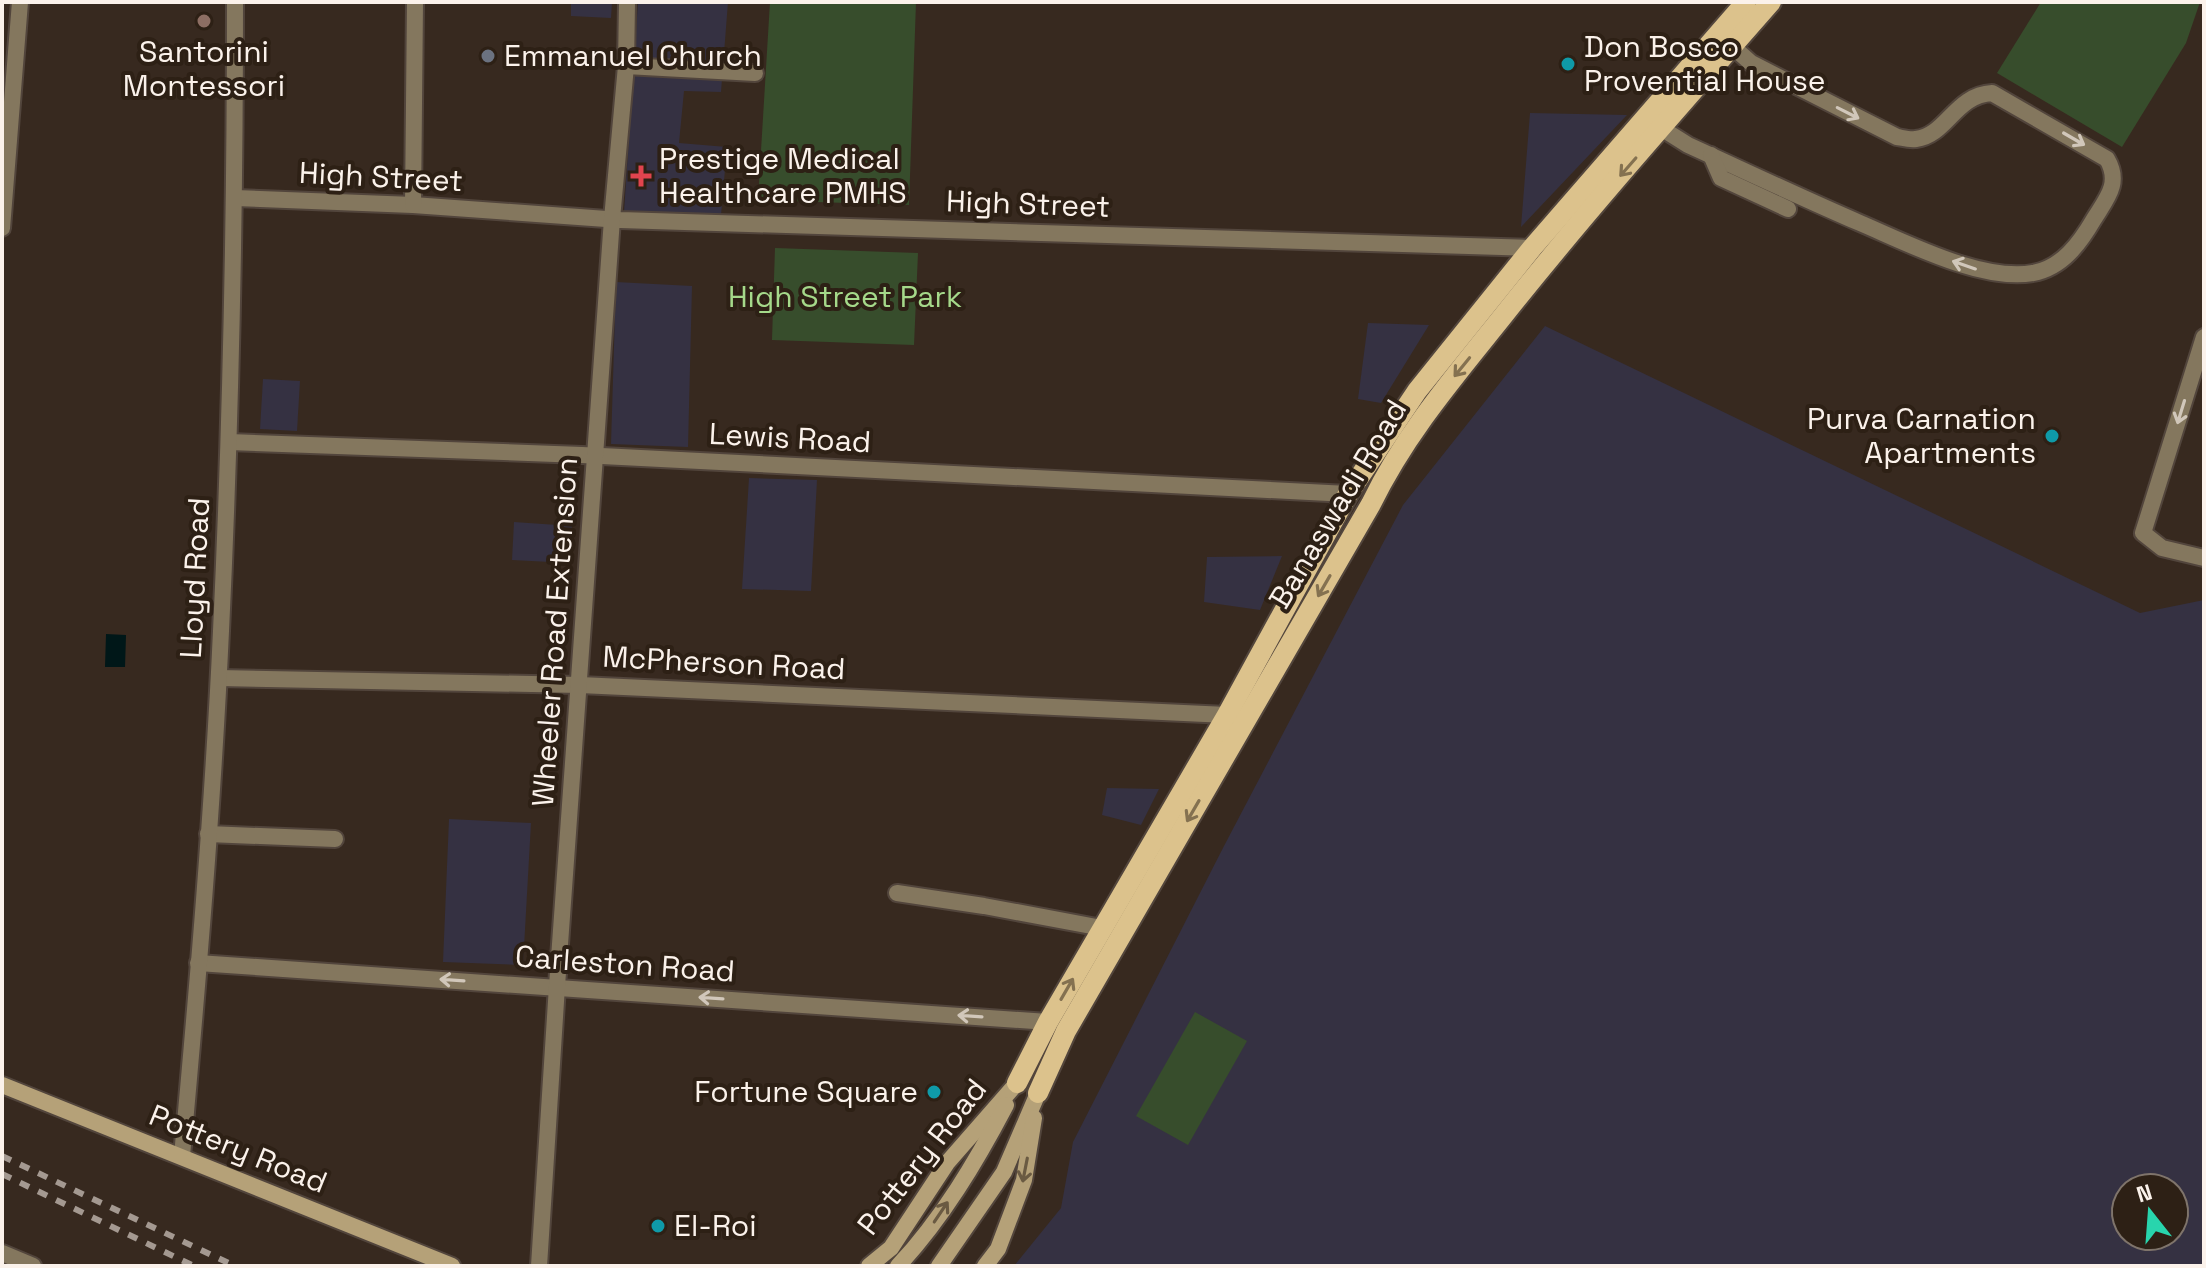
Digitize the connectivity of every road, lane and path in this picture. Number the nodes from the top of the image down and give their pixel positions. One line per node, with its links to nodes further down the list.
1 (20, 2): 16 (street)
2 (235, 2): 12 (street, Lloyd Road)
3 (415, 2): 13 (street)
4 (627, 2): 8 (street, Wheeler Road Extension)
5 (1746, 2): 17 (main road, Banaswadi Road)
6 (1771, 2): 7 (main road, Banaswadi Road)
7 (1732, 46): 10 (main road, Banaswadi Road); 11 (street, one-way to 11)
8 (626, 66): 9 (street); 15 (street, Wheeler Road Extension)
9 (755, 73)
10 (1661, 128): 11 (street); 35 (main road, Banaswadi Road, one-way to 35)
11 (1711, 155): 14 (street)
12 (235, 198): 13 (street, High Street); 19 (street, Lloyd Road)
13 (413, 205): 15 (street, High Street)
14 (1788, 209)
15 (612, 219): 17 (street, High Street); 20 (street, Wheeler Road Extension)
16 (2, 228)
17 (1532, 248): 21 (main road, Banaswadi Road)
18 (2204, 337): 22 (street, one-way to 22)
19 (229, 442): 20 (street, Lewis Road); 23 (street, Lloyd Road)
20 (596, 456): 21 (street, Lewis Road); 24 (street, Wheeler Road Extension)
21 (1348, 494): 25 (main road, Banaswadi Road)
22 (2204, 558)
23 (219, 678): 24 (street, McPherson Road); 26 (street, Lloyd Road)
24 (580, 685): 25 (street, McPherson Road); 31 (street, Wheeler Road Extension)
25 (1227, 715): 29 (main road, Banaswadi Road)
26 (208, 834): 27 (street); 30 (street, Lloyd Road)
27 (335, 839)
28 (897, 893): 29 (street)
29 (1102, 928): 32 (main road, Banaswadi Road, one-way to 29)
30 (198, 963): 31 (street, Carleston Road, one-way to 30); 36 (street, Lloyd Road)
31 (557, 986): 32 (street, Carleston Road, one-way to 31); 40 (street, Wheeler Road Extension)
32 (1048, 1022): 33 (main road, Banaswadi Road)
33 (1017, 1083): 41 (main road, Pottery Road); 42 (main road, one-way to 33)
34 (2, 1085): 36 (main road, Pottery Road)
35 (1038, 1093): 43 (main road); 44 (main road, Pottery Road, one-way to 44)
36 (182, 1156): 39 (main road, Pottery Road)
37 (2, 1253): 38 (street)
38 (33, 1266)
39 (452, 1266)
40 (539, 1266)
41 (869, 1266)
42 (898, 1266)
43 (939, 1266)
44 (985, 1266)

